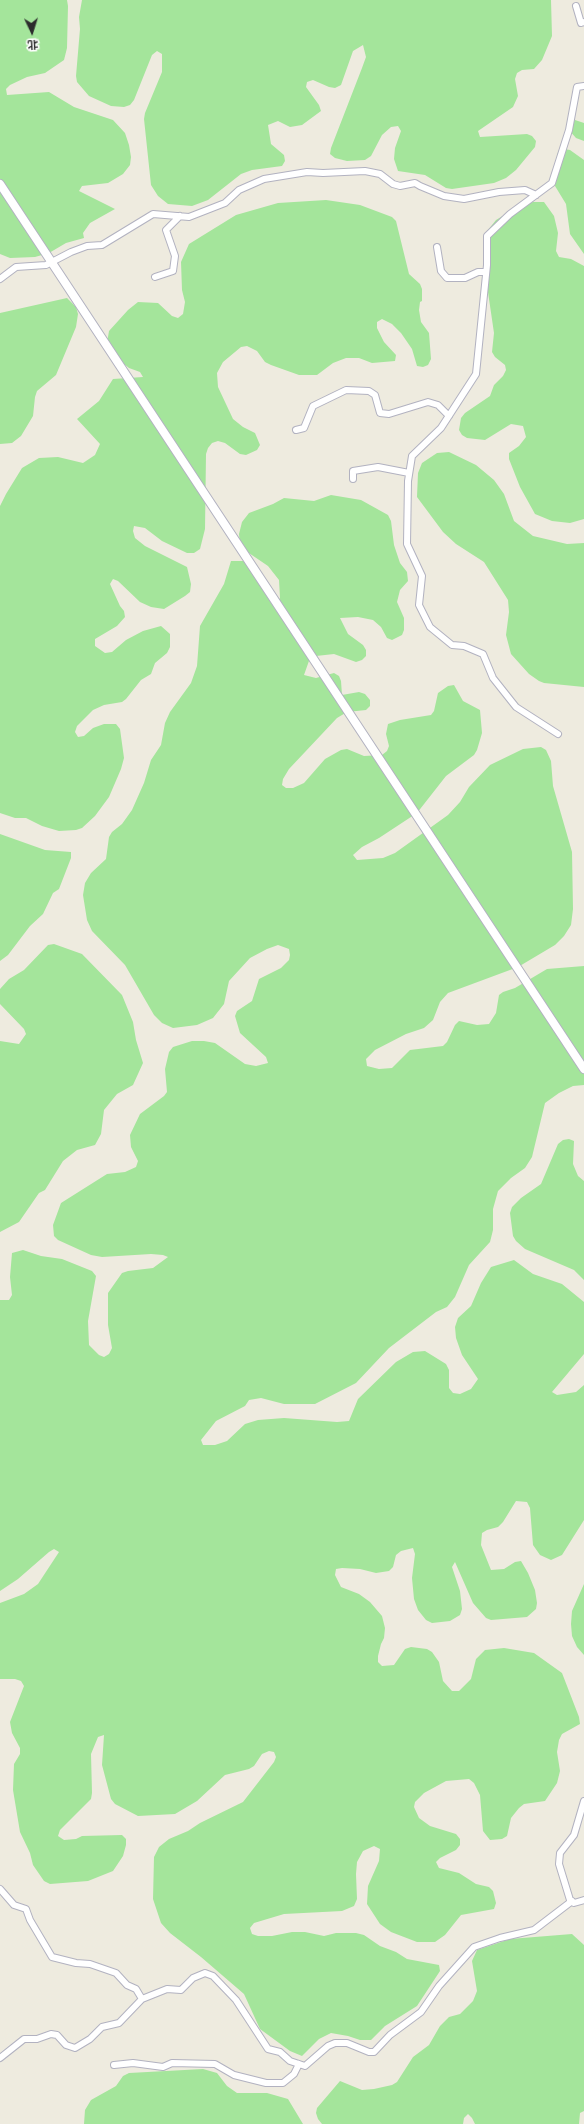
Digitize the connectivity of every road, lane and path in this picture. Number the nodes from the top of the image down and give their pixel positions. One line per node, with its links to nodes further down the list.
1 (576, 6): 2 (street)
2 (584, 22)
3 (584, 86): 5 (street)
4 (0, 184): 8 (street)
5 (536, 194): 6 (street); 9 (street)
6 (180, 216): 8 (street); 10 (street)
7 (437, 248): 9 (street)
8 (52, 262): 11 (street); 17 (street)
9 (486, 272): 12 (street)
10 (154, 277)
11 (0, 279)
12 (449, 416): 13 (street); 14 (street)
13 (296, 430)
14 (409, 474): 15 (street); 16 (street)
15 (353, 479)
16 (558, 734)
17 (584, 1069)
18 (584, 1801): 21 (street)
19 (0, 1889): 22 (street)
20 (584, 1900): 21 (street)
21 (572, 1901): 24 (street)
22 (142, 1999): 23 (street); 24 (street)
23 (0, 2058)
24 (299, 2064): 25 (street)
25 (114, 2065)

